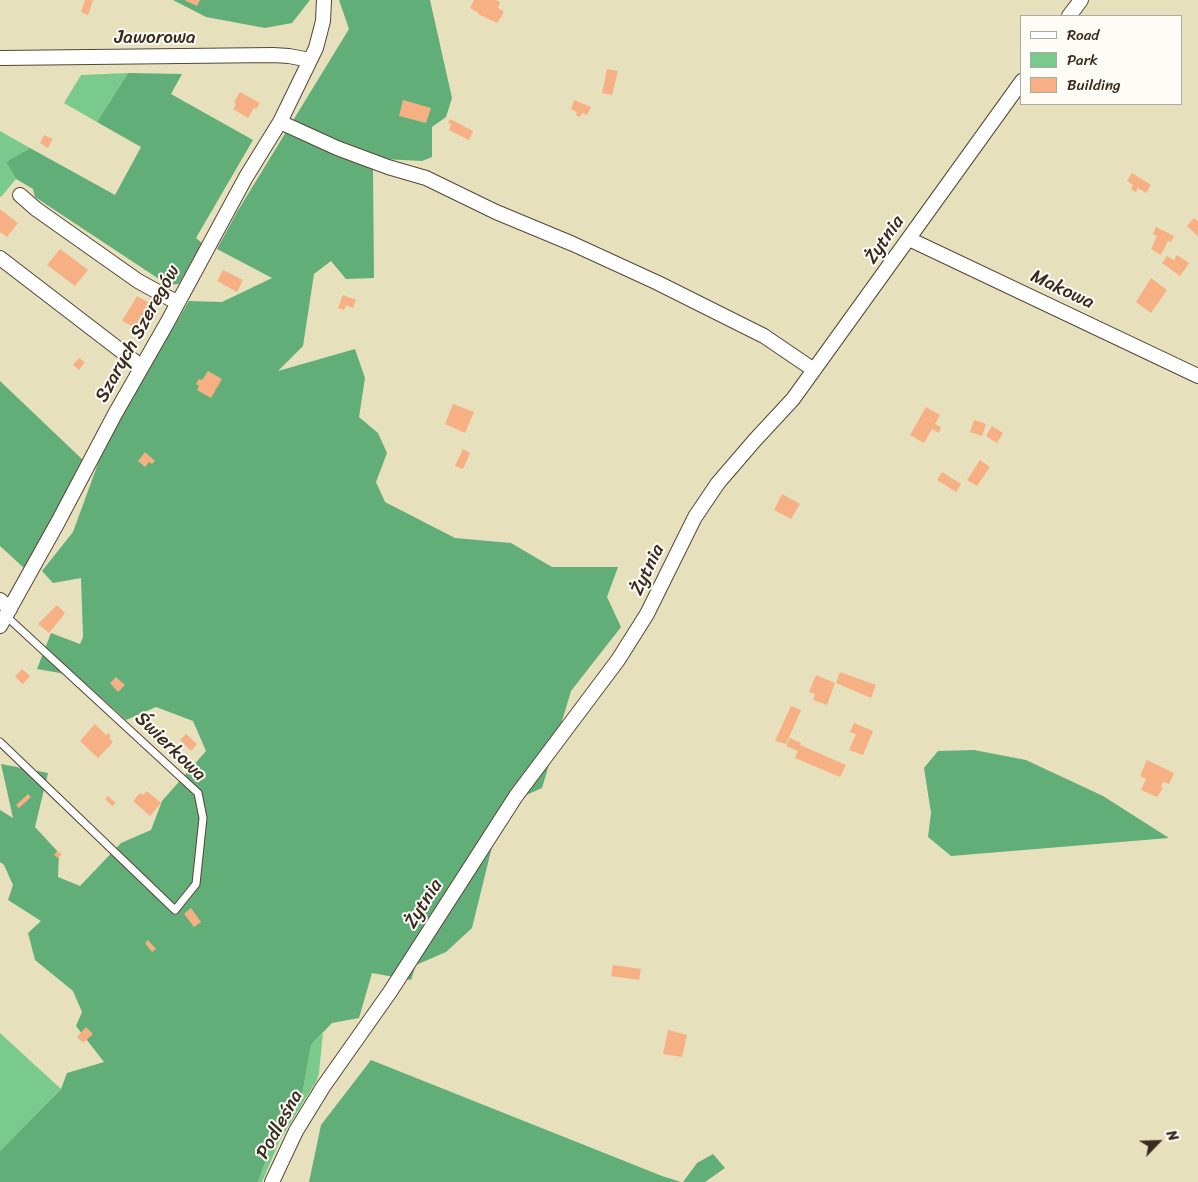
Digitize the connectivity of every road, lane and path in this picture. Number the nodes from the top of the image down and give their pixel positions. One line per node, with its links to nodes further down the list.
1 (324, 0): 5 (street, Szarych Szeregów)
2 (1081, 0): 3 (street)
3 (1070, 15)
4 (0, 58): 5 (street, Jaworowa)
5 (310, 60): 7 (street, Szarych Szeregów)
6 (1020, 85): 9 (street, Żytnia)
7 (280, 122): 11 (street, Szarych Szeregów); 13 (street)
8 (20, 195): 11 (street)
9 (909, 239): 13 (street, Żytnia); 14 (street, Makowa)
10 (0, 258): 12 (street)
11 (178, 303): 12 (street, Szarych Szeregów)
12 (142, 366): 15 (street, Szarych Szeregów)
13 (814, 370): 17 (street, Żytnia)
14 (1198, 376)
15 (4, 613): 16 (lane, Świerkowa)
16 (0, 742)
17 (323, 1087): 18 (street, Podleśna)
18 (272, 1182)

